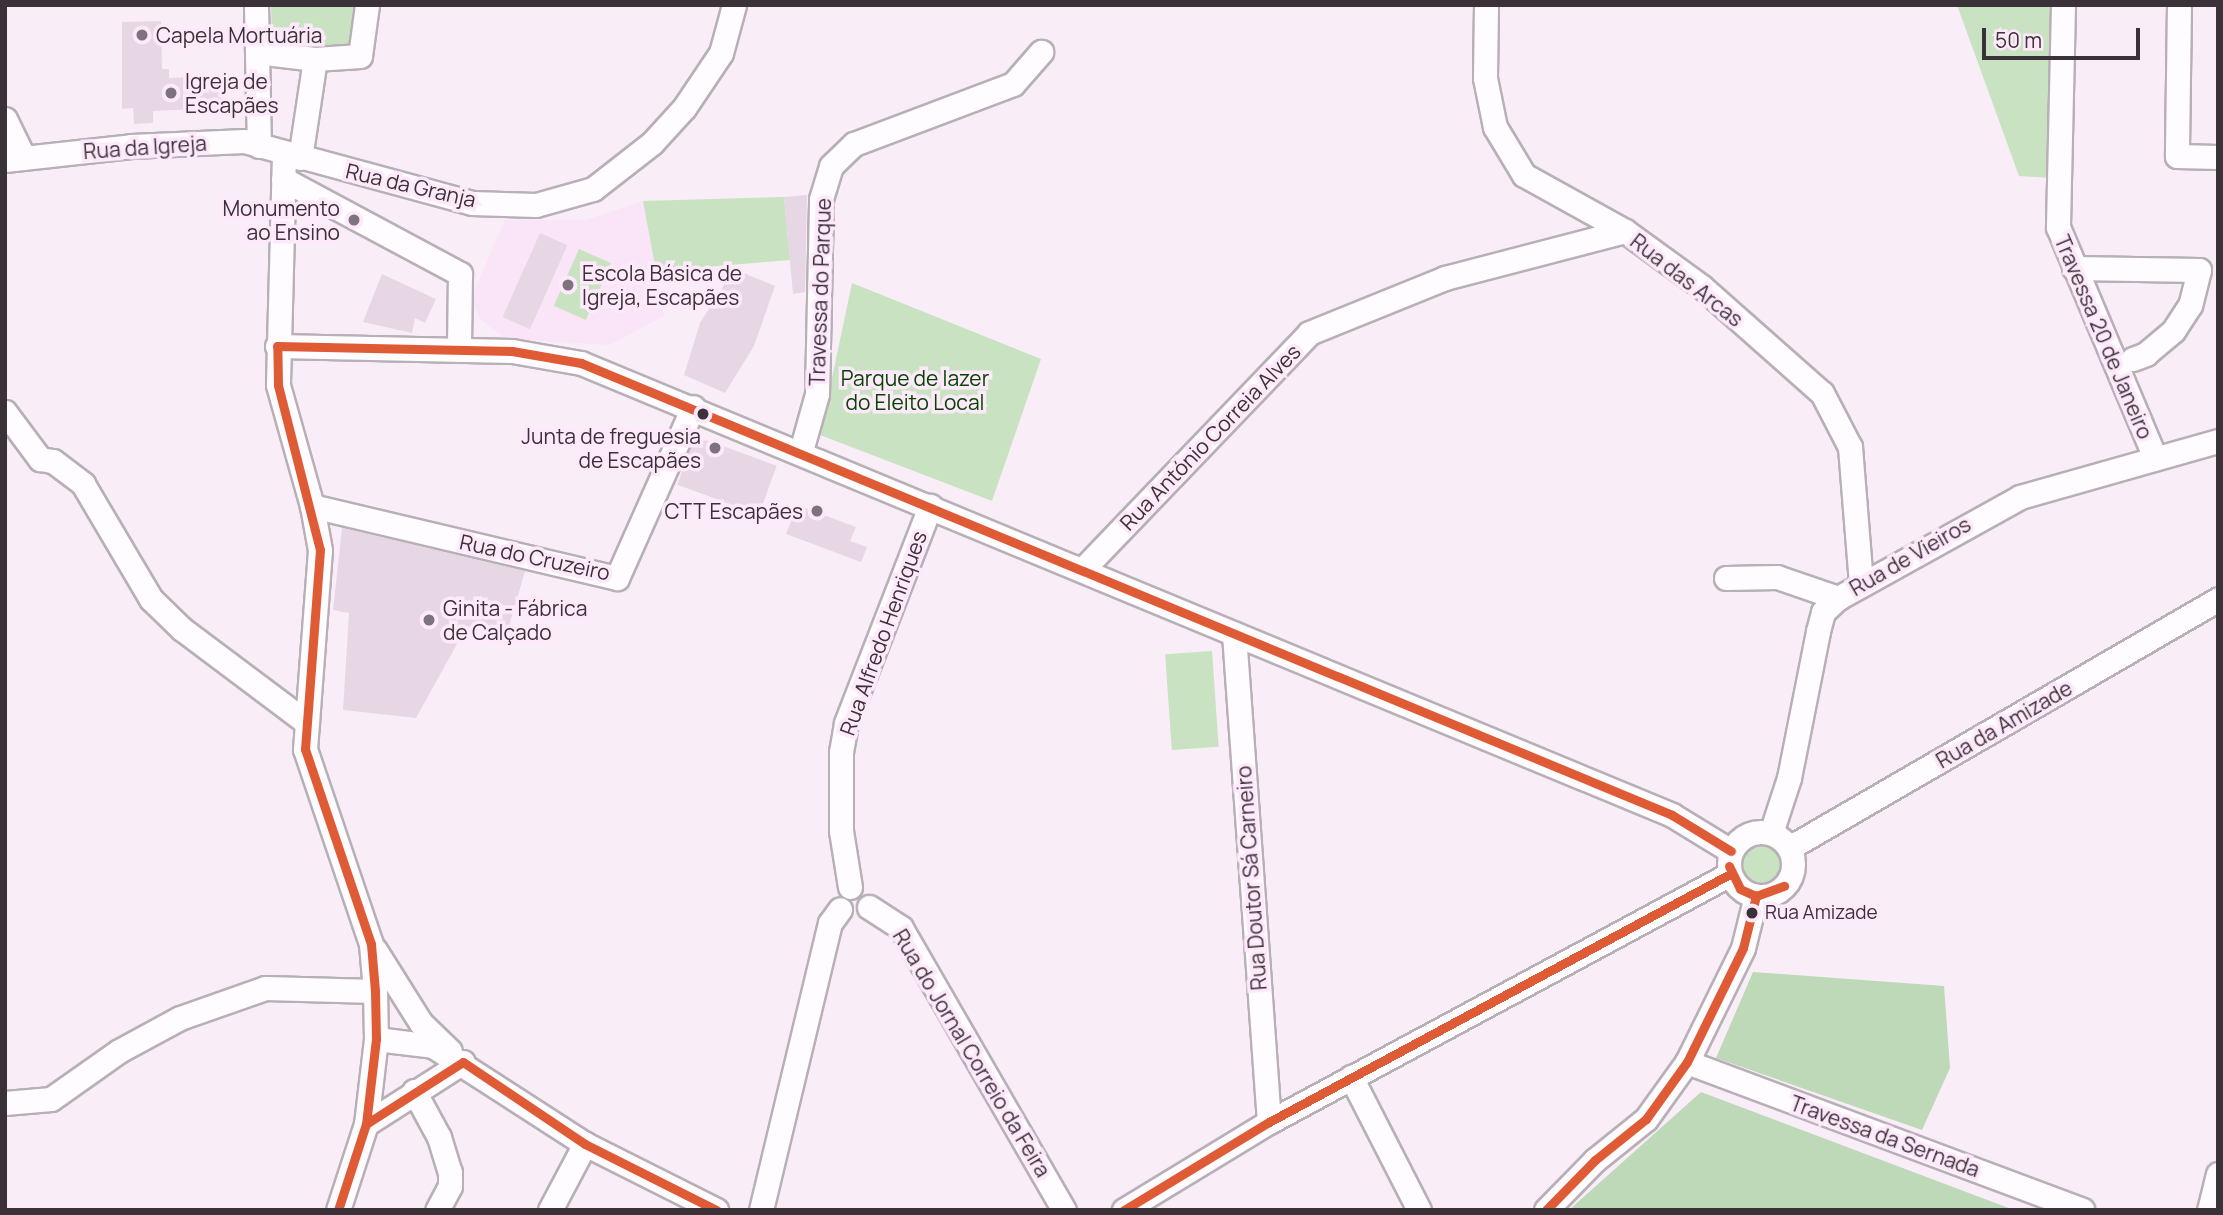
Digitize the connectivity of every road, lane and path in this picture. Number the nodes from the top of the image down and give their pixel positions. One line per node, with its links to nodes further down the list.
1 (256, 5): 7 (street)
2 (367, 5): 9 (street)
3 (734, 5): 12 (street, Rua da Granja)
4 (1486, 5): 16 (street, Rua das Arcas)
5 (2063, 5): 17 (street, Travessa 20 de Janeiro)
6 (2179, 5): 13 (street)
7 (257, 52): 9 (street); 11 (street)
8 (1041, 52): 24 (street, Travessa do Parque)
9 (315, 59): 12 (street)
10 (5, 119): 14 (street)
11 (259, 146): 12 (street, Rua da Igreja); 14 (street, Rua da Igreja)
12 (292, 156): 15 (street)
13 (2218, 157)
14 (14, 158)
15 (283, 179): 18 (street); 19 (street)
16 (1625, 231): 28 (street, Rua António Correia Alves); 30 (street, Rua das Arcas)
17 (2074, 268): 20 (street); 25 (street, Travessa 20 de Janeiro)
18 (277, 346): 19 (street); 26 (street)
19 (459, 350): 21 (street)
20 (2133, 359)
21 (694, 407): 24 (street); 26 (street, Rua do Cruzeiro)
22 (5, 412): 34 (street)
23 (2218, 441): 25 (street, Rua de Vieiros)
24 (801, 451): 27 (street)
25 (2155, 458): 30 (street, Rua de Vieiros)
26 (312, 506): 34 (street)
27 (930, 506): 28 (street); 39 (street, Rua Alfredo Henriques)
28 (1084, 568): 33 (street)
29 (1726, 578): 31 (street)
30 (1861, 583): 31 (street, Rua de Vieiros)
31 (1838, 598): 35 (street, Rua de Vieiros)
32 (2218, 599): 36 (street, Rua da Amizade)
33 (1234, 634): 37 (street); 51 (street, Rua Doutor Sá Carneiro)
34 (307, 723): 43 (street)
35 (1771, 833): 36 (street); 37 (street)
36 (1789, 848): 40 (street)
37 (1731, 851): 38 (street)
38 (1730, 874): 40 (street); 48 (street)
39 (850, 887): 41 (street); 42 (street)
40 (1756, 896): 47 (street)
41 (869, 907): 42 (street); 60 (street, Rua do Jornal Correio da Feira)
42 (840, 909): 59 (street)
43 (372, 944): 44 (street); 46 (street)
44 (375, 991): 45 (street); 50 (street)
45 (376, 1039): 46 (street); 52 (street)
46 (463, 1062): 49 (street); 53 (street)
47 (1687, 1062): 63 (street); 64 (street, Travessa da Sernada)
48 (1351, 1077): 51 (street); 62 (street)
49 (414, 1091): 52 (street); 56 (street)
50 (5, 1103)
51 (1269, 1122): 61 (street)
52 (366, 1124): 55 (street)
53 (585, 1144): 57 (street); 58 (street)
54 (2218, 1174): 65 (street)
55 (338, 1210)
56 (437, 1210)
57 (550, 1210)
58 (716, 1210)
59 (761, 1210)
60 (1064, 1210)
61 (1124, 1210)
62 (1419, 1210)
63 (1546, 1210)
64 (2082, 1210)
65 (2209, 1210)

